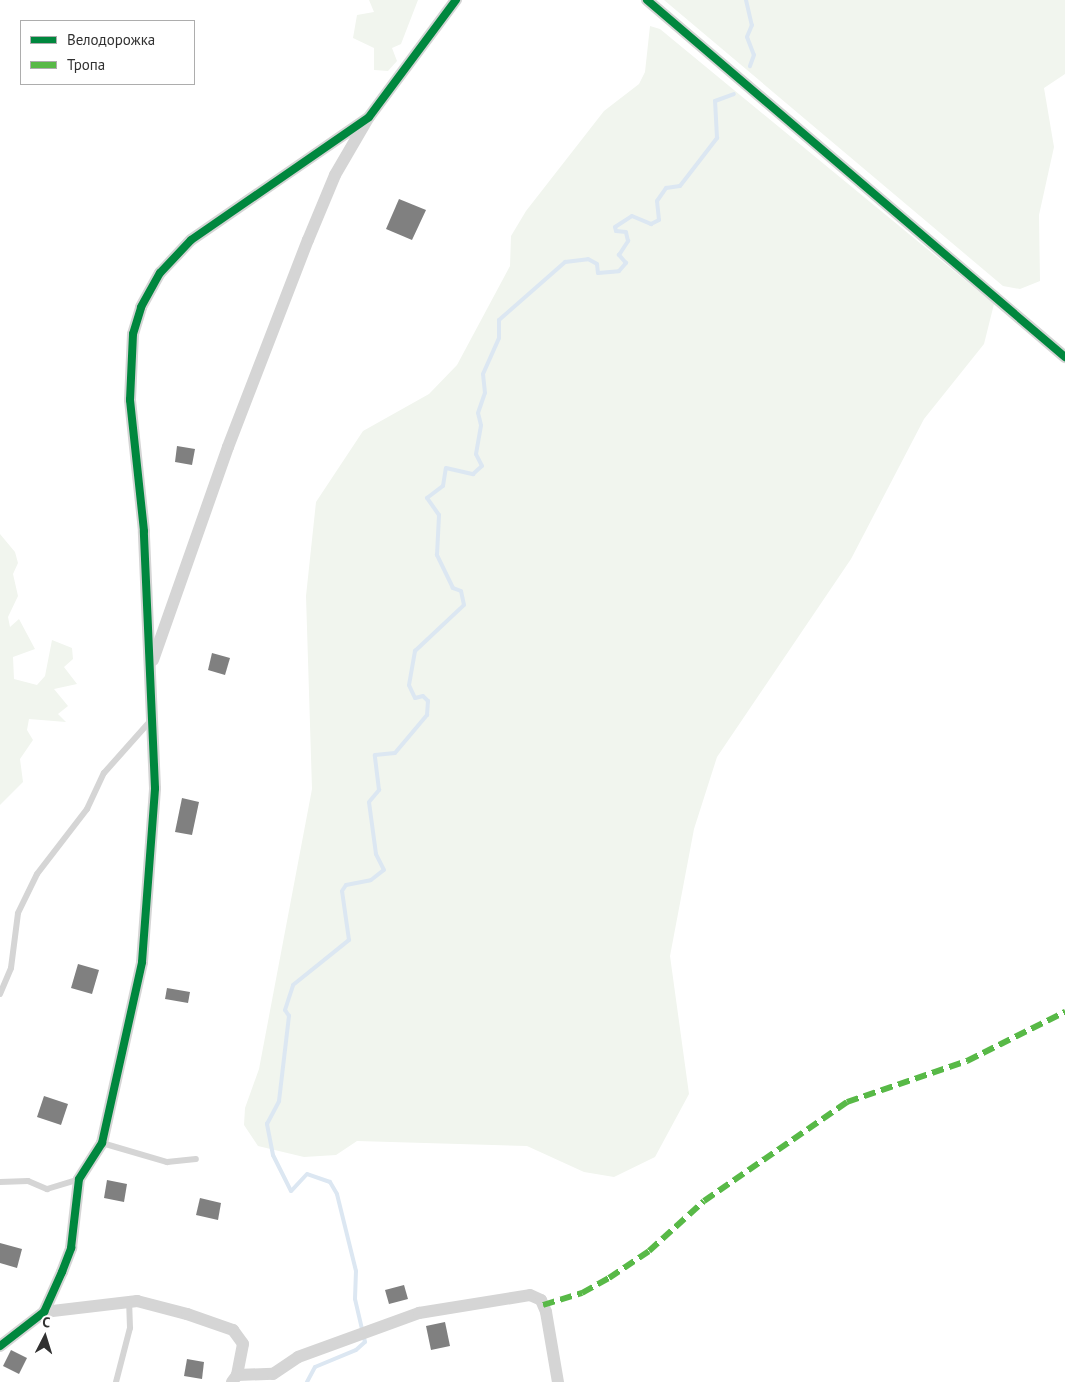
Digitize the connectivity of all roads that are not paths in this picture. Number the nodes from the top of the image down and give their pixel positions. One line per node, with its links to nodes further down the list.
1 (456, 0): 3 (street)
2 (647, 0): 4 (street)
3 (369, 117): 5 (street); 5 (street)
4 (1065, 357)
5 (152, 663): 6 (street)
6 (153, 719): 7 (lane); 8 (street)
7 (0, 994)
8 (102, 1143): 9 (lane); 10 (street)
9 (196, 1159)
10 (79, 1179): 11 (lane); 13 (street)
11 (0, 1182)
12 (129, 1302): 13 (street); 15 (street); 16 (lane)
13 (44, 1312): 14 (street)
14 (0, 1346)
15 (235, 1378): 17 (street)
16 (116, 1382)
17 (558, 1382)

